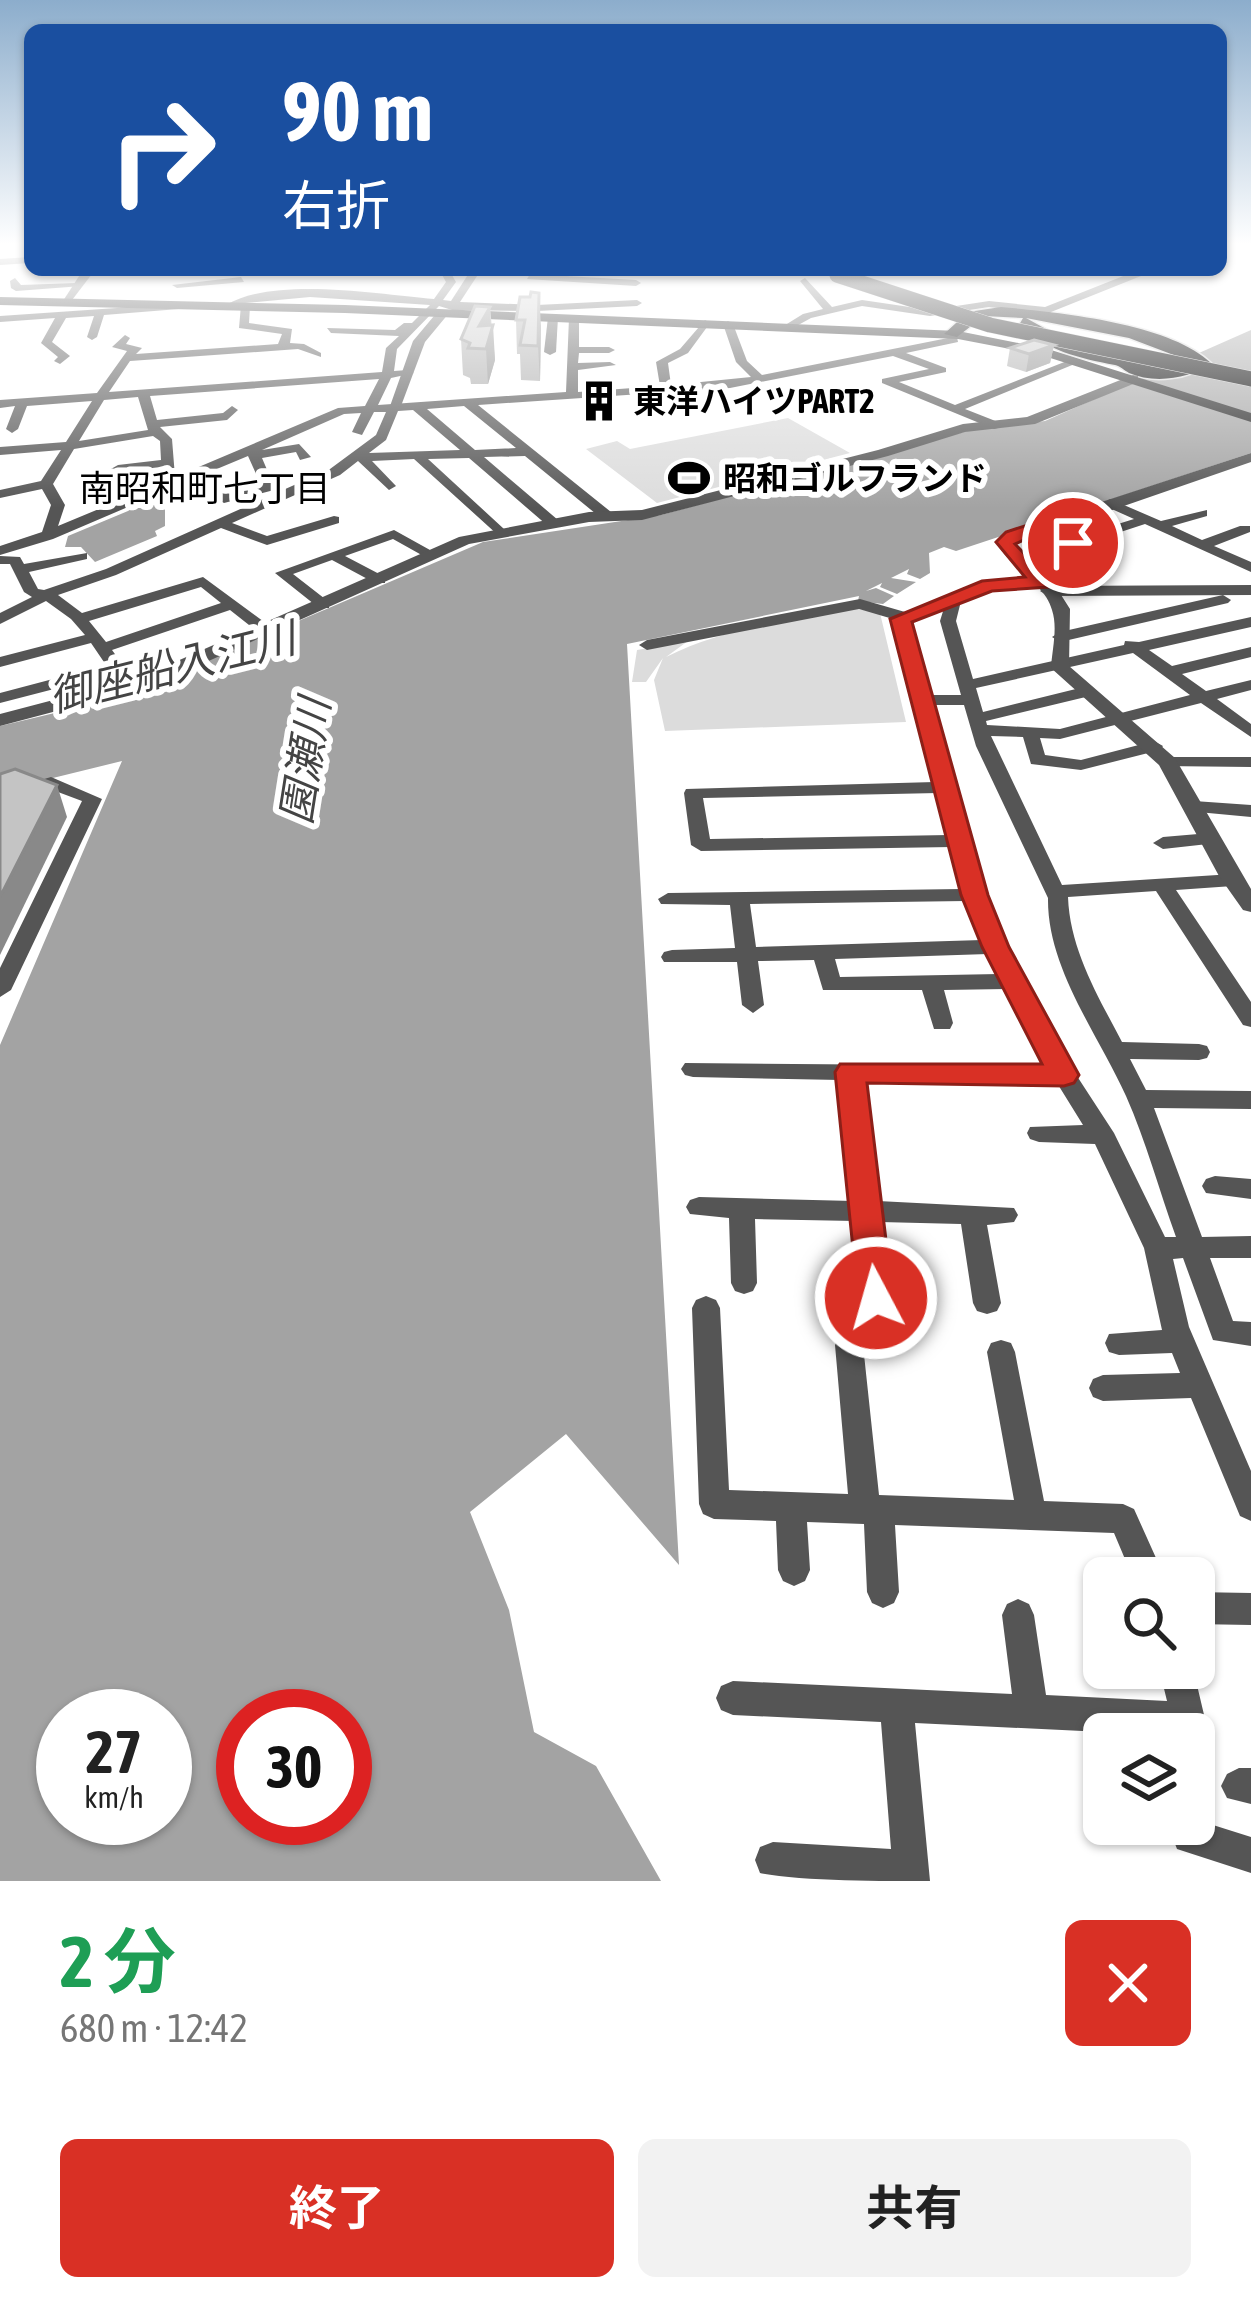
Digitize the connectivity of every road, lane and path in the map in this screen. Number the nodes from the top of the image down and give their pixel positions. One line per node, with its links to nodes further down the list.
1 (51, 333): 34 (street)
2 (93, 333): 22 (street)
3 (124, 333): 32 (street)
4 (261, 333): 24 (street)
5 (287, 333): 24 (street)
6 (335, 333): 25 (street)
7 (397, 333): 25 (street)
8 (410, 333): 40 (street)
9 (424, 333): 41 (street)
10 (552, 333): 29 (street)
11 (574, 333): 26 (street)
12 (698, 333): 49 (street)
13 (731, 333): 44 (street)
14 (926, 333): 21 (main road)
15 (1005, 333): 20 (main road, bridge)
16 (1018, 333): 42 (main road, bridge)
17 (1038, 333): 19 (main road, bridge)
18 (1039, 333): 42 (main road, bridge)
19 (1069, 333)
20 (1117, 333)
21 (955, 334): 30 (street); 35 (main road)
22 (92, 337)
23 (316, 338): 24 (street)
24 (281, 340): 28 (street); 31 (street); 39 (street)
25 (370, 349): 38 (street); 40 (street)
26 (574, 350): 27 (street); 46 (street)
27 (609, 350)
28 (207, 352): 33 (street); 36 (street)
29 (550, 352)
30 (893, 352): 44 (street); 58 (street)
31 (317, 355)
32 (129, 358): 33 (street); 50 (street)
33 (165, 358): 43 (street)
34 (60, 361)
35 (1076, 361): 45 (main road); 58 (street)
36 (198, 365)
37 (610, 365): 46 (street)
38 (349, 368)
39 (266, 371)
40 (387, 371): 41 (street); 51 (street); 57 (street)
41 (409, 373): 56 (street)
42 (1251, 376)
43 (153, 377)
44 (760, 380): 49 (street)
45 (1136, 380): 61 (main road); 62 (street)
46 (573, 381): 47 (street); 49 (street); 52 (street)
47 (614, 382)
48 (123, 386): 50 (street)
49 (666, 388)
50 (101, 397): 51 (street); 53 (street); 60 (street); 66 (street)
51 (144, 399): 63 (street)
52 (464, 401): 55 (street); 69 (street)
53 (22, 403): 54 (street); 64 (street)
54 (0, 404)
55 (415, 404): 56 (street); 70 (street)
56 (394, 406): 57 (street); 73 (street)
57 (368, 408): 65 (street); 68 (street)
58 (955, 409): 62 (street)
59 (232, 410): 63 (street)
60 (52, 413)
61 (1251, 418)
62 (979, 426): 86 (street)
63 (154, 428): 66 (street); 81 (street)
64 (12, 429)
65 (358, 431)
66 (72, 447): 67 (street); 79 (street)
67 (0, 451)
68 (252, 452): 72 (street); 77 (street); 78 (street)
69 (524, 452): 70 (street); 86 (street)
70 (472, 454): 71 (street); 89 (street)
71 (418, 456): 73 (street); 91 (street)
72 (304, 457)
73 (361, 457): 80 (street); 84 (street)
74 (1251, 457): 83 (street)
75 (118, 469): 81 (street)
76 (289, 473): 78 (street)
77 (191, 476): 81 (street); 84 (street)
78 (264, 476): 84 (street)
79 (46, 484): 82 (street); 93 (street)
80 (388, 486)
81 (169, 490): 93 (street)
82 (0, 494)
83 (1111, 503): 88 (street); 90 (street)
84 (224, 510): 87 (street); 106 (street)
85 (1202, 513): 88 (street)
86 (606, 515): 89 (street)
87 (322, 520)
88 (1152, 523): 94 (street); 95 (street)
89 (553, 524): 91 (street)
90 (1040, 526): 94 (street); 107 (street)
91 (499, 532): 96 (street)
92 (1246, 532): 95 (street)
93 (48, 536): 97 (street)
94 (1073, 543): 100 (street)
95 (1200, 546): 101 (street)
96 (432, 555): 99 (street); 104 (street)
97 (0, 556): 106 (street)
98 (82, 556): 106 (street)
99 (335, 556): 104 (street); 113 (street)
100 (1097, 556)
101 (1251, 568)
102 (1085, 572): 108 (street)
103 (1122, 572): 109 (street)
104 (380, 580): 113 (street)
105 (0, 583): 106 (street)
106 (31, 583): 114 (street); 118 (street); 119 (street)
107 (1045, 587): 108 (street); 111 (street); 115 (street)
108 (1095, 591): 109 (street)
109 (1129, 591): 110 (street); 115 (street); 116 (street)
110 (1232, 592): 116 (street)
111 (955, 597): 117 (street); 138 (street)
112 (233, 604): 118 (street); 122 (street); 124 (street)
113 (324, 604): 122 (street)
114 (0, 607)
115 (1061, 610): 123 (street)
116 (1163, 613): 121 (street)
117 (904, 617): 125 (street); 137 (street)
118 (79, 619): 124 (street)
119 (0, 620)
120 (1251, 622): 126 (street)
121 (1106, 626): 123 (street); 126 (street)
122 (265, 630): 132 (street)
123 (1060, 637): 130 (street)
124 (96, 644): 128 (street); 129 (street)
125 (647, 644)
126 (1138, 649): 130 (street); 131 (street)
127 (1251, 652): 131 (street)
128 (0, 662)
129 (114, 668): 132 (street); 136 (street)
130 (1060, 668): 134 (street); 138 (street)
131 (1169, 672): 135 (street)
132 (130, 686): 140 (street)
133 (1251, 686): 135 (street)
134 (1088, 691): 138 (street); 139 (street)
135 (1203, 697): 139 (street); 141 (street)
136 (0, 698)
137 (922, 700): 138 (street); 145 (street)
138 (975, 708): 142 (street); 154 (street)
139 (1119, 717): 142 (street); 143 (street)
140 (0, 720)
141 (1248, 726)
142 (1030, 732): 143 (street)
143 (1161, 754): 144 (street); 147 (street)
144 (1251, 762)
145 (944, 787): 150 (street); 150 (street)
146 (0, 798): 165 (street)
147 (1194, 807): 148 (street); 149 (street)
148 (1251, 811)
149 (1210, 839): 151 (street); 152 (street)
150 (958, 841): 155 (street)
151 (1163, 843)
152 (1233, 880): 153 (street); 158 (street)
153 (1162, 885): 154 (street); 167 (street)
154 (1054, 892): 169 (street)
155 (974, 895): 156 (street); 159 (street)
156 (739, 898): 157 (street); 161 (street)
157 (668, 899)
158 (1251, 905)
159 (995, 947): 160 (street); 163 (street)
160 (823, 952): 161 (street); 164 (street)
161 (747, 954): 162 (street); 166 (street)
162 (672, 957)
163 (1014, 981): 164 (street); 173 (street)
164 (931, 983): 168 (street)
165 (0, 990)
166 (753, 1005)
167 (1251, 1019)
168 (942, 1023)
169 (1114, 1050): 170 (street); 174 (street)
170 (1199, 1052)
171 (693, 1069): 172 (street)
172 (850, 1072): 173 (street); 182 (street)
173 (1064, 1075): 177 (street)
174 (1138, 1099): 175 (street); 185 (street)
175 (1251, 1100)
176 (1039, 1133): 177 (street)
177 (1102, 1135): 187 (street)
178 (1215, 1186): 179 (street)
179 (1251, 1189)
180 (699, 1207): 181 (street)
181 (742, 1208): 182 (street); 188 (street)
182 (867, 1211): 183 (street); 189 (street)
183 (972, 1214): 184 (street); 190 (street)
184 (1005, 1215)
185 (1190, 1244): 186 (street); 187 (street); 192 (street)
186 (1251, 1247)
187 (1156, 1248): 193 (street)
188 (744, 1283)
189 (876, 1298)
190 (987, 1303)
191 (706, 1308): 200 (street)
192 (1251, 1334)
193 (1181, 1341): 194 (street); 197 (street)
194 (1119, 1343)
195 (850, 1345): 201 (street)
196 (1001, 1352): 202 (street)
197 (1201, 1385): 198 (street); 199 (street)
198 (1103, 1388)
199 (1251, 1506)
200 (791, 1507): 201 (street); 204 (street)
201 (872, 1510): 202 (street); 205 (street)
202 (1032, 1516): 203 (street)
203 (1140, 1557)
204 (794, 1570)
205 (883, 1592)
206 (1215, 1608): 207 (street)
207 (1251, 1609)
208 (1018, 1616): 212 (street)
209 (1181, 1689): 212 (street)
210 (733, 1698): 211 (street)
211 (898, 1708): 212 (street); 216 (street)
212 (1032, 1714)
213 (1212, 1845): 215 (street)
214 (772, 1860): 216 (street)
215 (1250, 1860)
216 (911, 1875)

